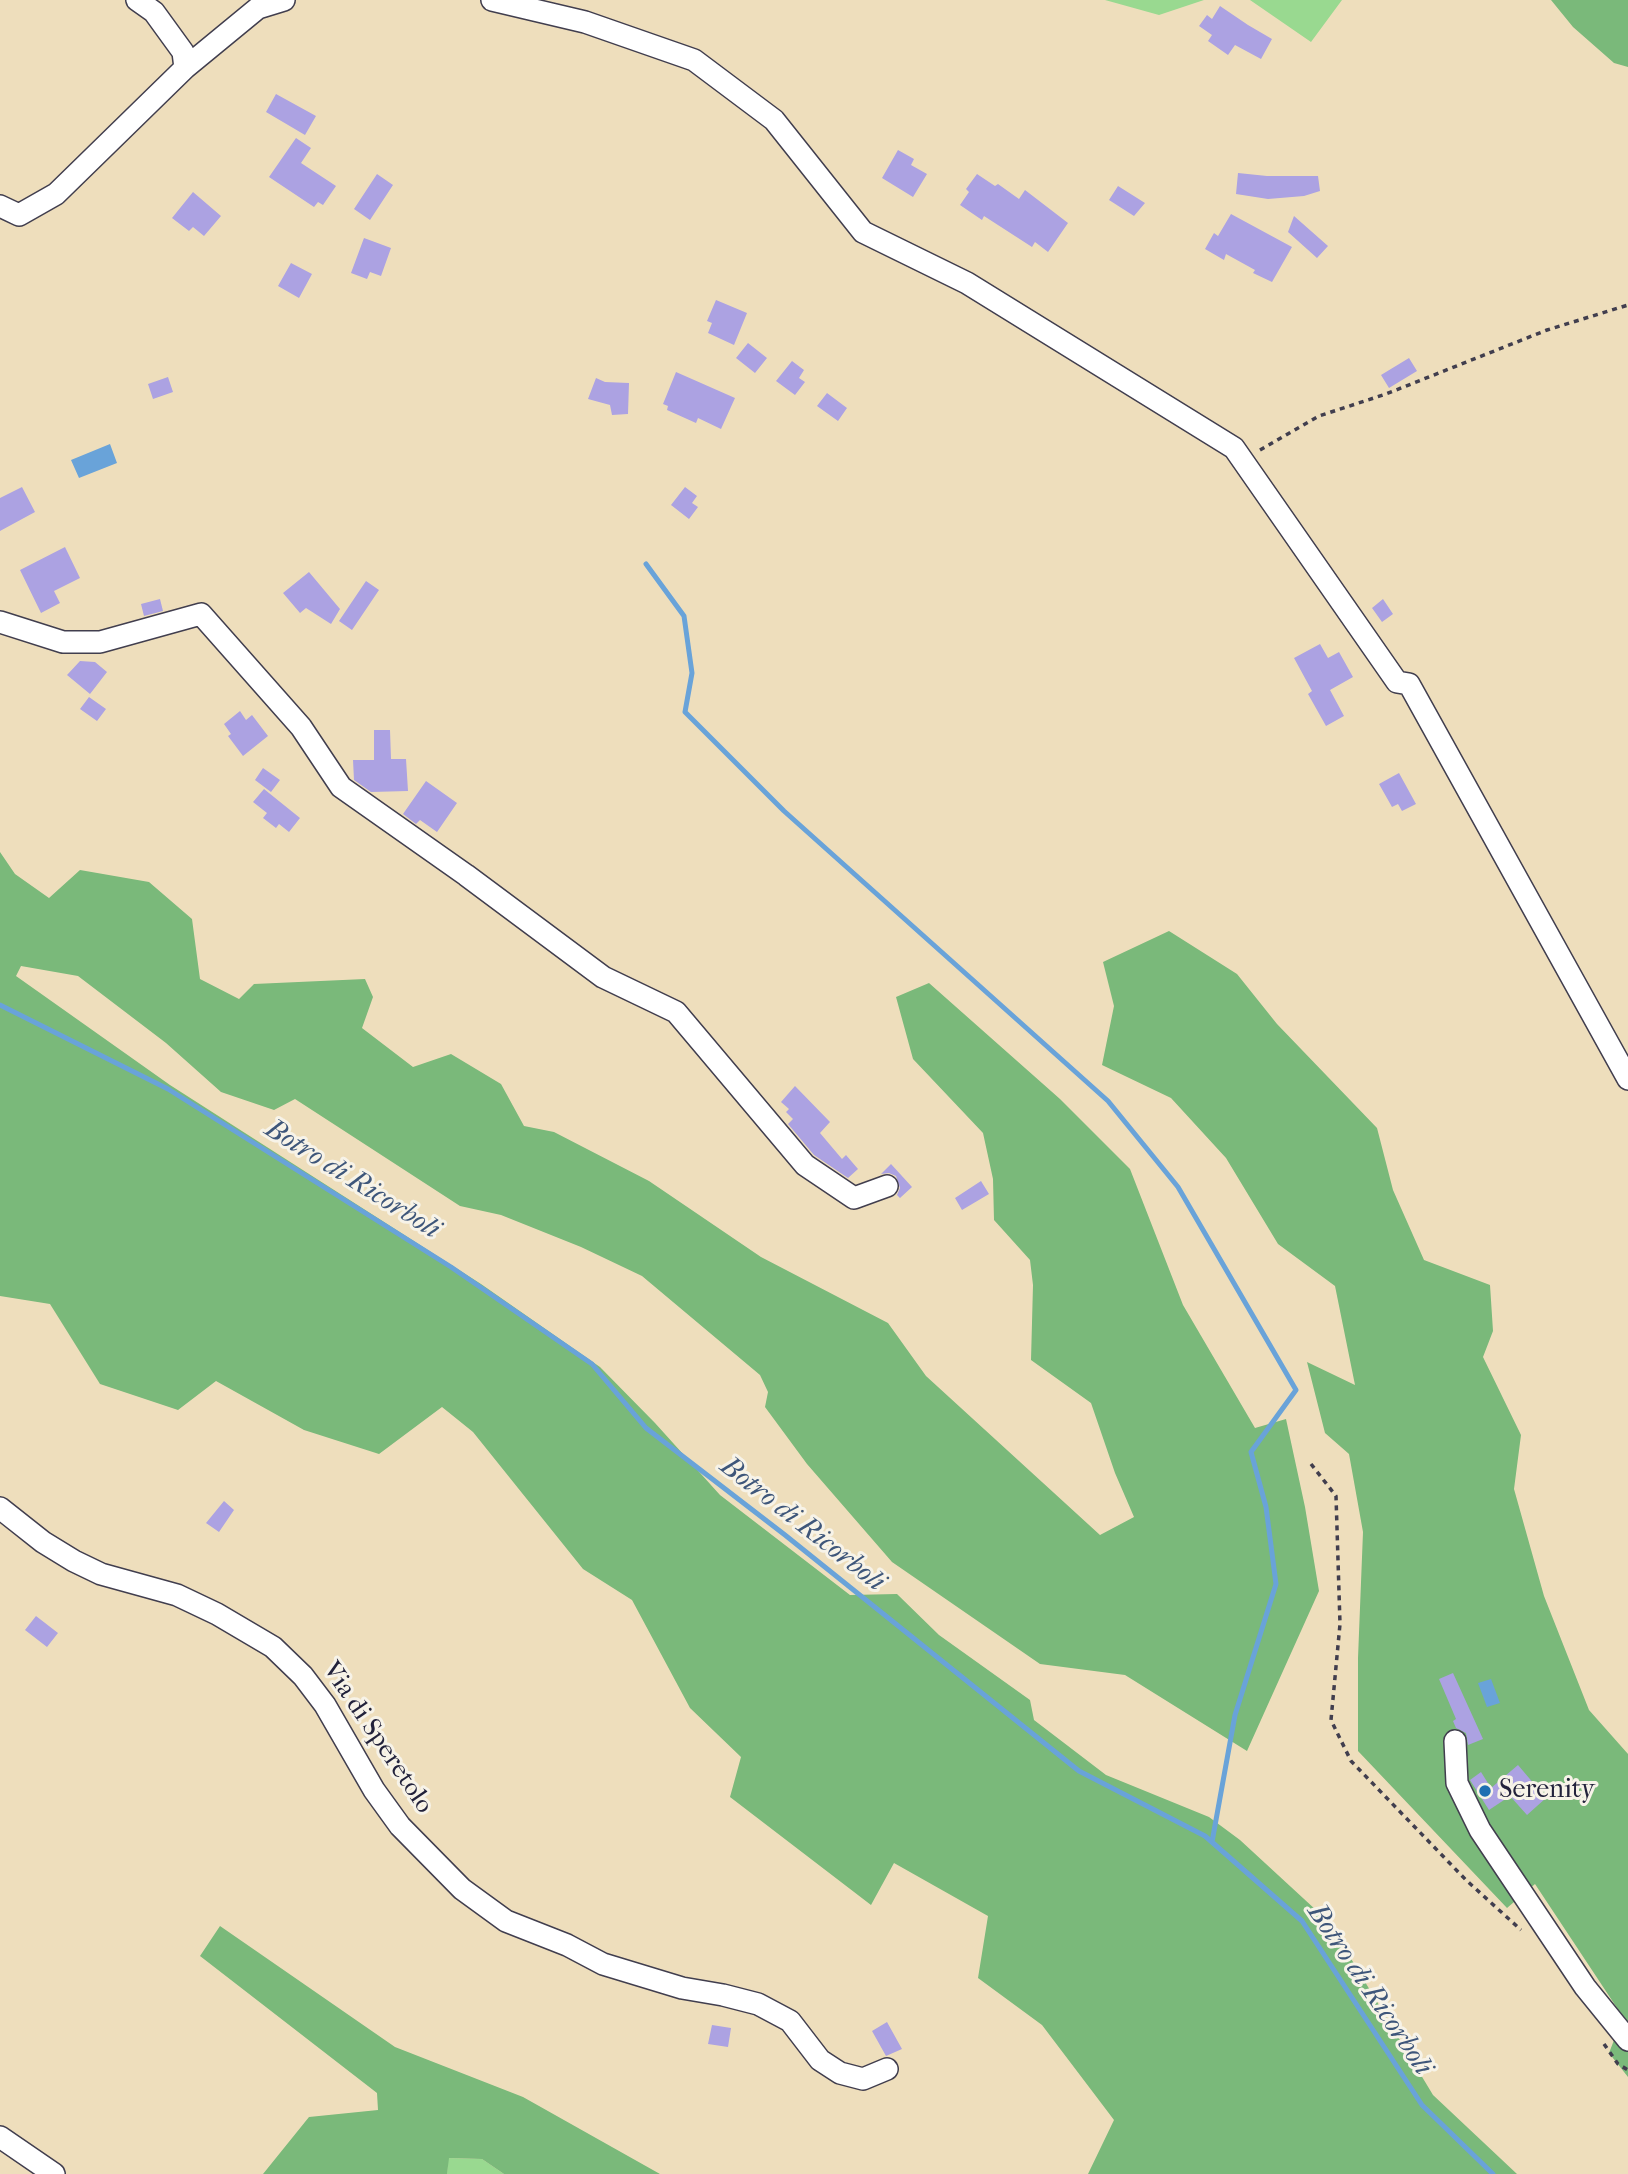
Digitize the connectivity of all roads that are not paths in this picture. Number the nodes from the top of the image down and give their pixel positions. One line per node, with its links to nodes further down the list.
1 (137, 0): 4 (street)
2 (284, 0): 4 (street)
3 (492, 0): 7 (street)
4 (185, 68): 5 (street)
5 (0, 206)
6 (0, 622): 8 (street)
7 (1628, 1079)
8 (887, 1186)
9 (0, 1508): 12 (street, Via di Speretolo)
10 (1455, 1741): 11 (street)
11 (1628, 2040)
12 (887, 2069)
13 (0, 2137): 14 (street)
14 (54, 2174)

